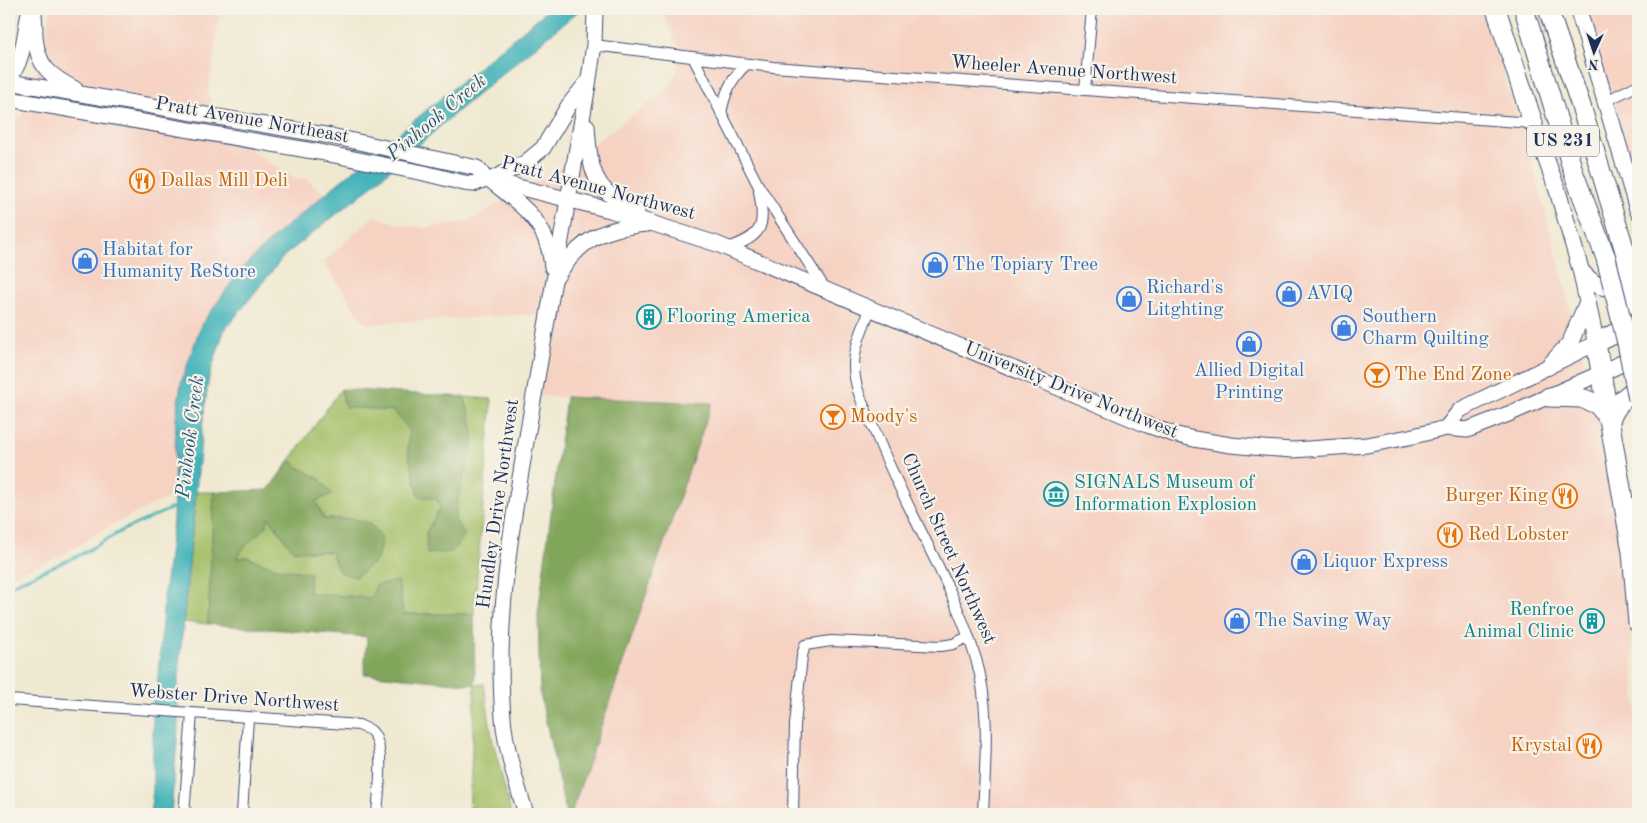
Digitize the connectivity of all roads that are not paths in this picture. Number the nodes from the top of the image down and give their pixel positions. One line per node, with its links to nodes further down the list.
1 (32, 9): 11 (main road); 16 (main road)
2 (1092, 9): 15 (street)
3 (1496, 9): 20 (highway)
4 (1578, 9): 18 (main road)
5 (595, 11): 8 (main road)
6 (1525, 13): 42 (highway, US 231, bridge)
7 (1550, 13): 33 (highway, US 231, bridge)
8 (594, 45): 9 (street, Wheeler Avenue Northwest); 12 (main road)
9 (693, 57): 10 (street, Wheeler Avenue Northwest); 19 (street)
10 (747, 64): 15 (street, Wheeler Avenue Northwest); 19 (street)
11 (9, 77)
12 (589, 80): 22 (main road); 24 (main road); 26 (main road)
13 (9, 82): 16 (main road, Pratt Avenue Northeast)
14 (1638, 85): 18 (street)
15 (1085, 90): 20 (street, Wheeler Avenue Northwest)
16 (87, 95): 21 (main road, Pratt Avenue Northeast)
17 (9, 99): 22 (main road, Pratt Avenue Northeast)
18 (1606, 100): 25 (main road)
19 (721, 113): 23 (street)
20 (1533, 123): 28 (main road)
21 (331, 136): 22 (main road, Pratt Avenue Northwest)
22 (488, 180): 24 (main road, Pratt Avenue Northwest); 29 (main road)
23 (758, 185): 27 (street); 31 (street)
24 (568, 199): 26 (main road, Pratt Avenue Northwest); 29 (main road, Hundley Drive Northwest)
25 (1638, 211)
26 (656, 223): 27 (main road, Pratt Avenue Northwest); 29 (main road)
27 (728, 248): 31 (main road, Pratt Avenue Northwest)
28 (1581, 271): 30 (main road); 32 (main road)
29 (554, 281): 53 (main road, Hundley Drive Northwest)
30 (1638, 281)
31 (824, 288): 34 (main road, University Drive Northwest)
32 (1587, 301): 36 (main road); 38 (main road)
33 (1638, 304)
34 (870, 307): 44 (main road, University Drive Northwest); 46 (street, Church Street Northwest)
35 (1638, 322): 36 (highway)
36 (1596, 343): 38 (main road); 39 (highway)
37 (1638, 356): 39 (main road, University Drive Northwest)
38 (1548, 367): 44 (main road)
39 (1600, 373): 41 (main road, University Drive Northwest); 43 (highway)
40 (1638, 389): 43 (highway)
41 (1548, 397): 43 (highway); 44 (main road, University Drive Northwest)
42 (1638, 399)
43 (1610, 420): 45 (highway)
44 (1446, 428)
45 (1638, 623)
46 (968, 637): 54 (street); 55 (street, Church Street Northwest)
47 (9, 700): 48 (street, Webster Drive Northwest)
48 (192, 714): 49 (street, Webster Drive Northwest); 50 (street)
49 (248, 718): 51 (street); 52 (street, Webster Drive Northwest)
50 (184, 814)
51 (242, 814)
52 (377, 814)
53 (526, 814)
54 (793, 814)
55 (983, 814)

